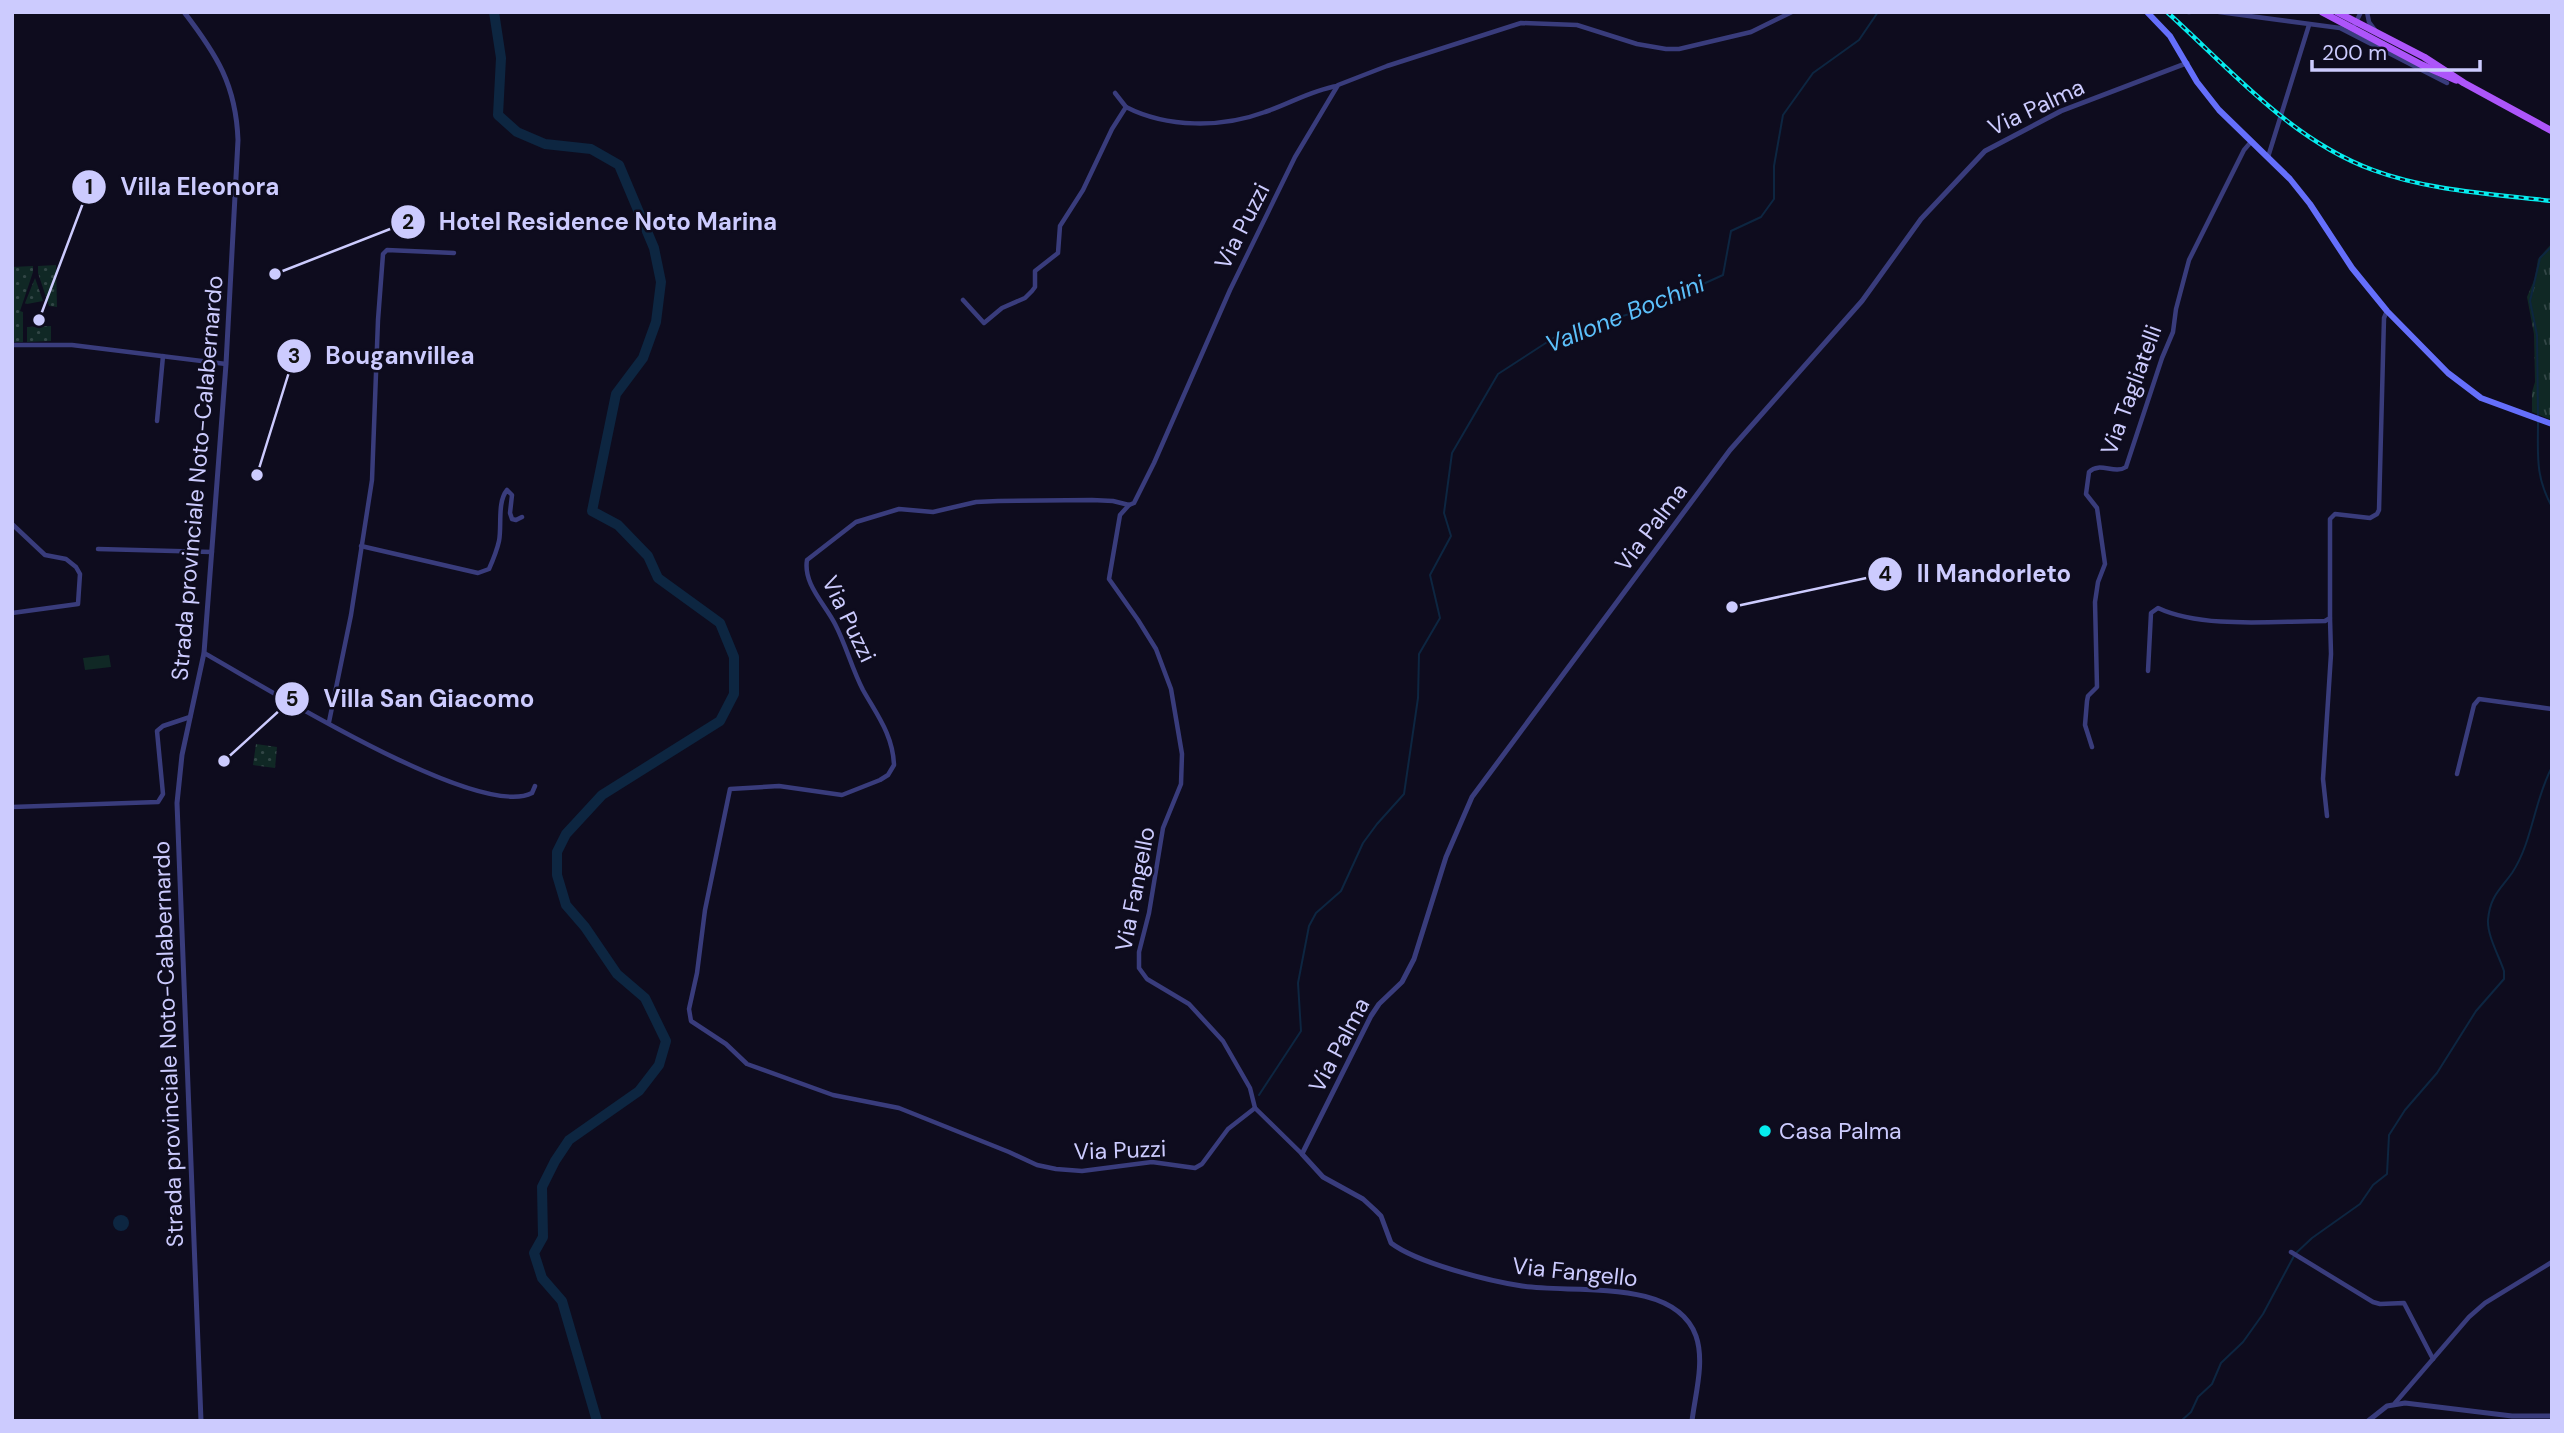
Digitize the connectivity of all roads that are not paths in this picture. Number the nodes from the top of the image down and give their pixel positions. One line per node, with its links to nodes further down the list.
1 (184, 12): 26 (street, Strada provinciale Noto-Calabernardo)
2 (1792, 12): 15 (street)
3 (2147, 12): 12 (main road)
4 (2219, 12): 9 (street)
5 (2322, 12): 10 (main road)
6 (2337, 12): 7 (street); 10 (main road)
7 (2350, 12)
8 (2365, 12): 10 (street); 11 (street)
9 (2309, 24): 13 (street); 20 (street)
10 (2356, 26): 11 (main road); 14 (main road)
11 (2378, 33): 14 (main road)
12 (2186, 64): 19 (main road); 48 (street, Via Palma)
13 (2447, 83)
14 (2464, 83): 18 (main road)
15 (1338, 85): 17 (street); 29 (street, Via Puzzi)
16 (1115, 93): 17 (street)
17 (1126, 107): 22 (street)
18 (2552, 131)
19 (2250, 143): 20 (main road); 42 (street, Via Tagliatelli)
20 (2267, 158): 23 (main road)
21 (454, 253): 32 (street)
22 (963, 300)
23 (2388, 311): 28 (main road); 36 (street)
24 (12, 345): 25 (street)
25 (163, 356): 26 (street); 27 (street)
26 (226, 364): 34 (street, Strada provinciale Noto-Calabernardo)
27 (157, 421)
28 (2552, 424)
29 (1129, 505): 47 (street, Via Fangello); 47 (street, Via Puzzi)
30 (522, 517): 32 (street)
31 (12, 524): 35 (street)
32 (361, 546): 41 (street)
33 (98, 549): 34 (street)
34 (212, 552): 37 (street, Strada provinciale Noto-Calabernardo)
35 (12, 613)
36 (2330, 618): 38 (street); 46 (street)
37 (204, 653): 40 (street, Strada provinciale Noto-Calabernardo); 41 (street)
38 (2148, 671)
39 (2552, 709): 43 (street)
40 (190, 717): 45 (street); 54 (street, Strada provinciale Noto-Calabernardo)
41 (329, 722): 44 (street)
42 (2092, 747)
43 (2457, 774)
44 (536, 786)
45 (12, 807)
46 (2327, 816)
47 (1255, 1108): 48 (street, Via Fangello)
48 (1302, 1154): 55 (street, Via Fangello)
49 (2291, 1252): 51 (street)
50 (2552, 1262): 51 (street)
51 (2433, 1359): 52 (street)
52 (2395, 1403): 53 (street); 56 (street)
53 (2552, 1416)
54 (201, 1421)
55 (1692, 1421)
56 (2368, 1421)

